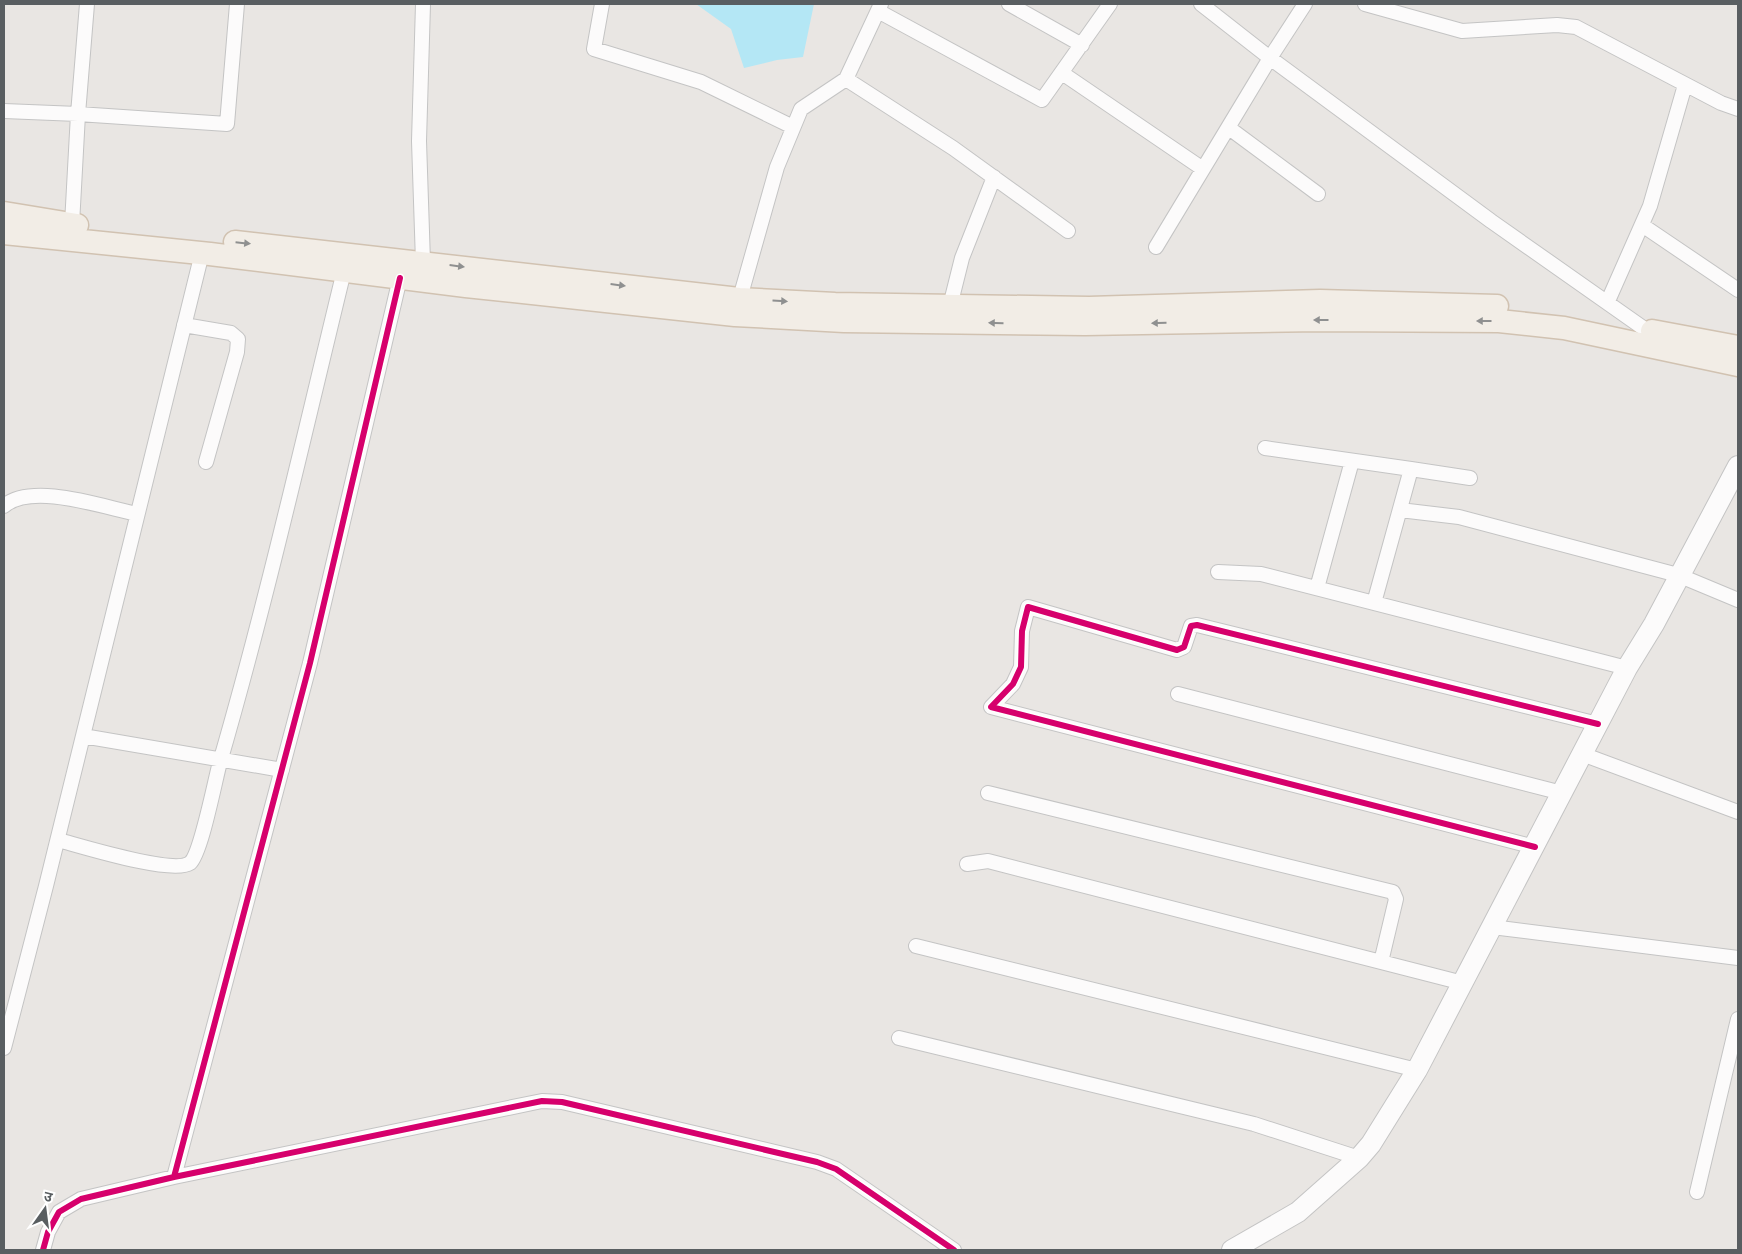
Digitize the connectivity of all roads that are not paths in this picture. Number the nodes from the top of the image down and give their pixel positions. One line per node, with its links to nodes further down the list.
1 (87, 4): 18 (street)
2 (236, 4): 18 (street)
3 (423, 4): 31 (street)
4 (602, 4): 19 (street)
5 (1009, 4): 11 (street)
6 (1110, 4): 11 (street)
7 (1201, 4): 12 (street)
8 (1305, 4): 12 (street)
9 (1365, 4): 15 (street)
10 (880, 7): 13 (street); 14 (street)
11 (1082, 46): 13 (street)
12 (1270, 58): 20 (street); 35 (street)
13 (1062, 73): 21 (street)
14 (846, 79): 19 (street); 22 (street)
15 (1685, 84): 16 (street); 26 (street)
16 (1738, 109)
17 (4, 111): 18 (street)
18 (78, 114): 25 (street)
19 (794, 127): 37 (street)
20 (1229, 128): 21 (street); 23 (street)
21 (1203, 169): 29 (street)
22 (994, 177): 27 (street); 36 (street)
23 (1318, 194)
24 (4, 213): 25 (main road)
25 (72, 224): 31 (main road, one-way to 31)
26 (1642, 225): 34 (street); 35 (street)
27 (1068, 231)
28 (4, 233): 30 (main road)
29 (1156, 247)
30 (202, 253): 32 (main road); 38 (street)
31 (423, 262): 37 (main road, one-way to 37)
32 (344, 271): 33 (main road); 62 (street)
33 (400, 278): 37 (main road); 63 (street)
34 (1738, 290)
35 (1608, 301): 39 (street)
36 (950, 306): 37 (main road, one-way to 36); 39 (main road)
37 (737, 307): 41 (main road, one-way to 37)
38 (184, 325): 45 (street); 51 (street)
39 (1647, 330): 40 (main road); 41 (street)
40 (1738, 347)
41 (1676, 352): 42 (main road)
42 (1738, 365)
43 (1265, 448): 44 (street)
44 (1352, 460): 47 (street); 54 (street)
45 (206, 462)
46 (1738, 466): 53 (street)
47 (1411, 469): 48 (street); 50 (street)
48 (1470, 478)
49 (4, 506): 51 (street)
50 (1400, 510): 53 (street); 56 (street)
51 (137, 514): 60 (street)
52 (1218, 572): 54 (street)
53 (1678, 575): 55 (street); 57 (street)
54 (1317, 588): 56 (street)
55 (1738, 600)
56 (1374, 603): 57 (street)
57 (1628, 668): 59 (street)
58 (1178, 694): 65 (street)
59 (1598, 724): 61 (street); 68 (street)
60 (83, 736): 62 (street); 67 (street)
61 (1582, 754): 65 (street); 66 (street)
62 (221, 761): 63 (street); 67 (street)
63 (282, 770): 81 (street)
64 (988, 793): 73 (street)
65 (1562, 793): 68 (street)
66 (1738, 812)
67 (58, 840): 75 (street)
68 (1534, 846): 70 (street)
69 (966, 864): 73 (street)
70 (1492, 927): 72 (street); 74 (street)
71 (916, 946): 79 (street)
72 (1738, 958)
73 (1381, 962): 74 (street)
74 (1463, 983): 79 (street)
75 (11, 994): 78 (street)
76 (1738, 1019): 82 (street)
77 (899, 1038): 80 (street)
78 (4, 1048)
79 (1417, 1070): 80 (street)
80 (1359, 1158): 85 (street)
81 (174, 1177): 83 (street); 84 (street)
82 (1697, 1192)
83 (43, 1250)
84 (954, 1250)
85 (1232, 1250)

